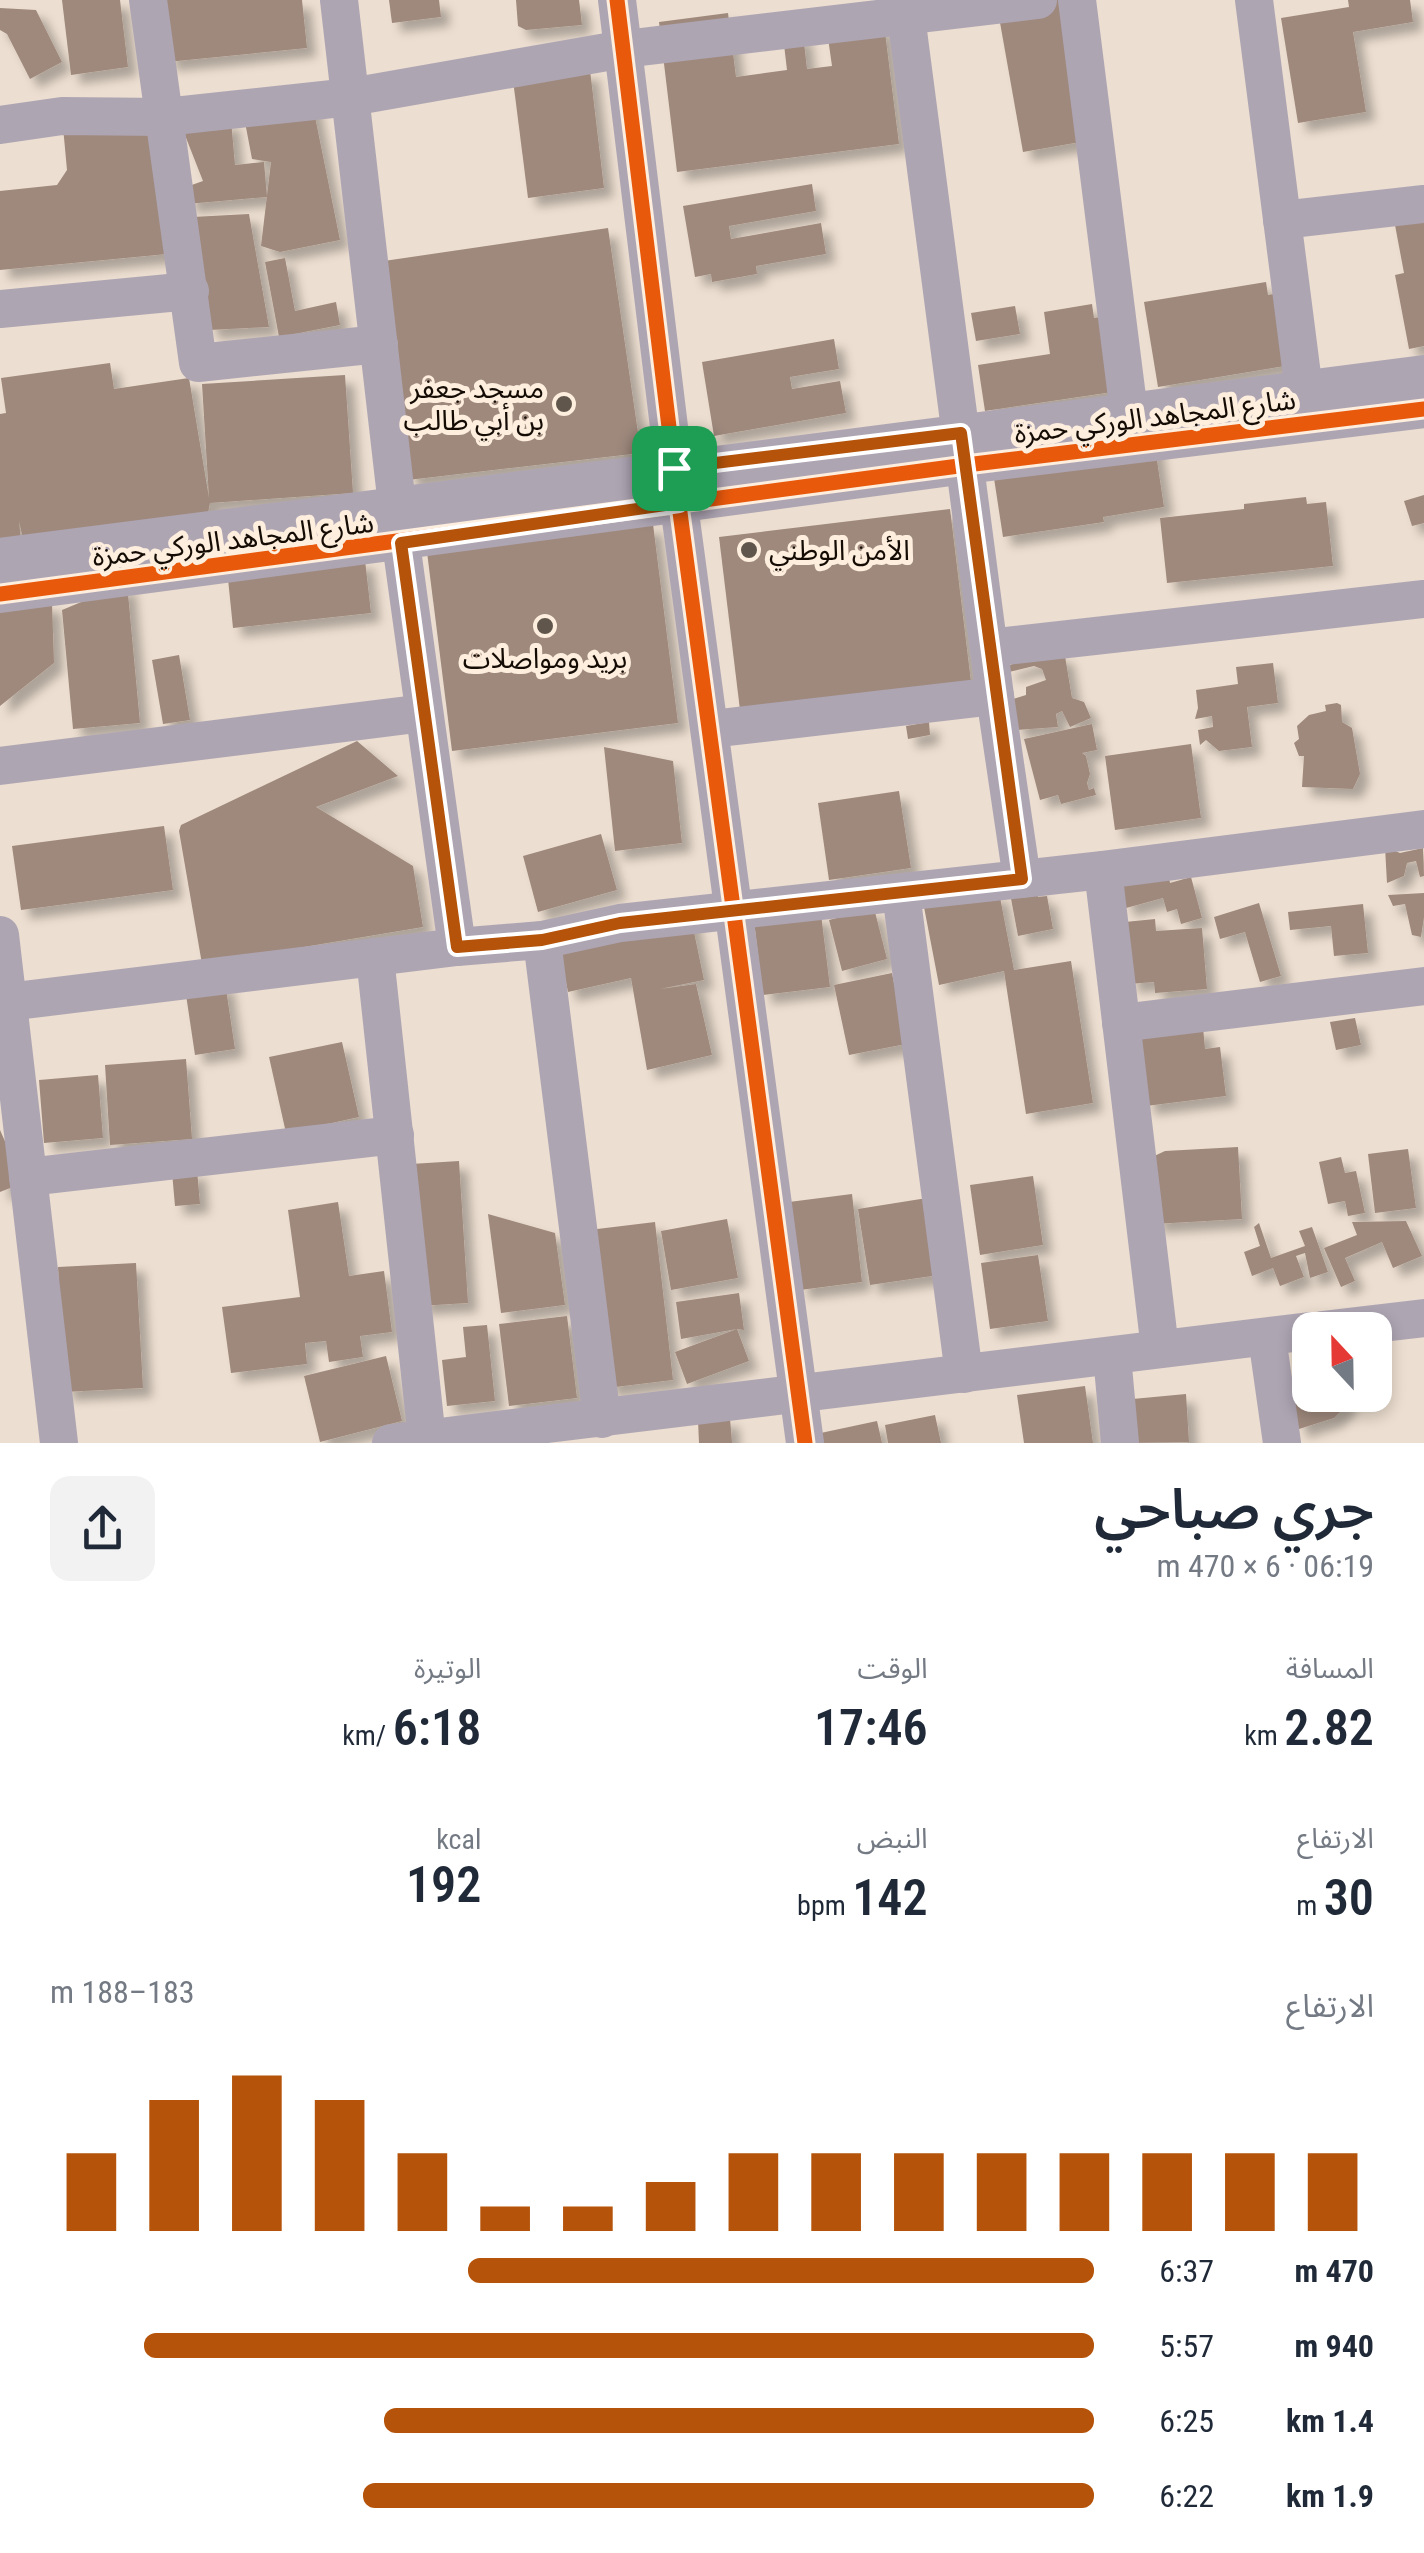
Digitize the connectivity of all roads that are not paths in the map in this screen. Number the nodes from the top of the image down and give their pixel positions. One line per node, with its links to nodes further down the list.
1 (148, 0): 11 (street)
2 (339, 0): 10 (street)
3 (617, 0): 9 (street)
4 (1038, 0): 8 (street)
5 (1077, 0): 21 (street)
6 (1254, 0): 14 (street)
7 (793, 14): 8 (street); 9 (street)
8 (906, 16): 22 (street)
9 (624, 50): 10 (street); 23 (street)
10 (351, 97): 11 (street); 17 (street)
11 (165, 117): 12 (street); 15 (street)
12 (0, 124)
13 (1424, 204): 14 (street)
14 (1282, 220): 19 (street)
15 (190, 291): 16 (street); 17 (street)
16 (0, 309)
17 (379, 344): 24 (street)
18 (1424, 374): 19 (street, شارع المجاهد الوركي حمزة)
19 (1304, 391): 21 (street, شارع المجاهد الوركي حمزة)
20 (1424, 409): 22 (street, شارع المجاهد الوركي حمزة)
21 (1129, 413): 22 (street, شارع المجاهد الوركي حمزة)
22 (963, 449): 23 (street, شارع المجاهد الوركي حمزة); 29 (street)
23 (677, 486): 24 (street, شارع المجاهد الوركي حمزة); 25 (street, شارع المجاهد الوركي حمزة); 32 (street)
24 (398, 505): 26 (street, شارع المجاهد الوركي حمزة)
25 (401, 543): 27 (street, شارع المجاهد الوركي حمزة); 31 (street)
26 (0, 557)
27 (0, 594)
28 (1424, 599): 29 (street)
29 (989, 648): 30 (street)
30 (995, 696): 32 (street); 36 (street)
31 (424, 713): 33 (street); 41 (street)
32 (710, 730): 38 (street)
33 (0, 766)
34 (1424, 828): 35 (street)
35 (1103, 870): 36 (street); 45 (street)
36 (1022, 879): 37 (street)
37 (901, 893): 38 (street); 54 (street)
38 (734, 911): 40 (street); 55 (street)
39 (0, 935): 44 (street)
40 (542, 940): 41 (street); 56 (street)
41 (457, 947): 42 (street)
42 (375, 957): 44 (street); 46 (street)
43 (1424, 986): 45 (street)
44 (4, 1003): 47 (street)
45 (1121, 1023): 52 (street)
46 (394, 1136): 47 (street); 57 (street)
47 (28, 1177): 58 (street)
48 (1424, 1318): 49 (street)
49 (1392, 1322)
50 (1292, 1334): 51 (street)
51 (1267, 1336): 52 (street); 61 (street)
52 (1160, 1349): 53 (street)
53 (1112, 1356): 54 (street); 60 (street)
54 (964, 1374): 55 (street)
55 (798, 1395): 56 (street); 59 (street)
56 (602, 1418): 57 (street)
57 (409, 1441)
58 (59, 1443)
59 (805, 1443)
60 (1120, 1443)
61 (1282, 1443)

